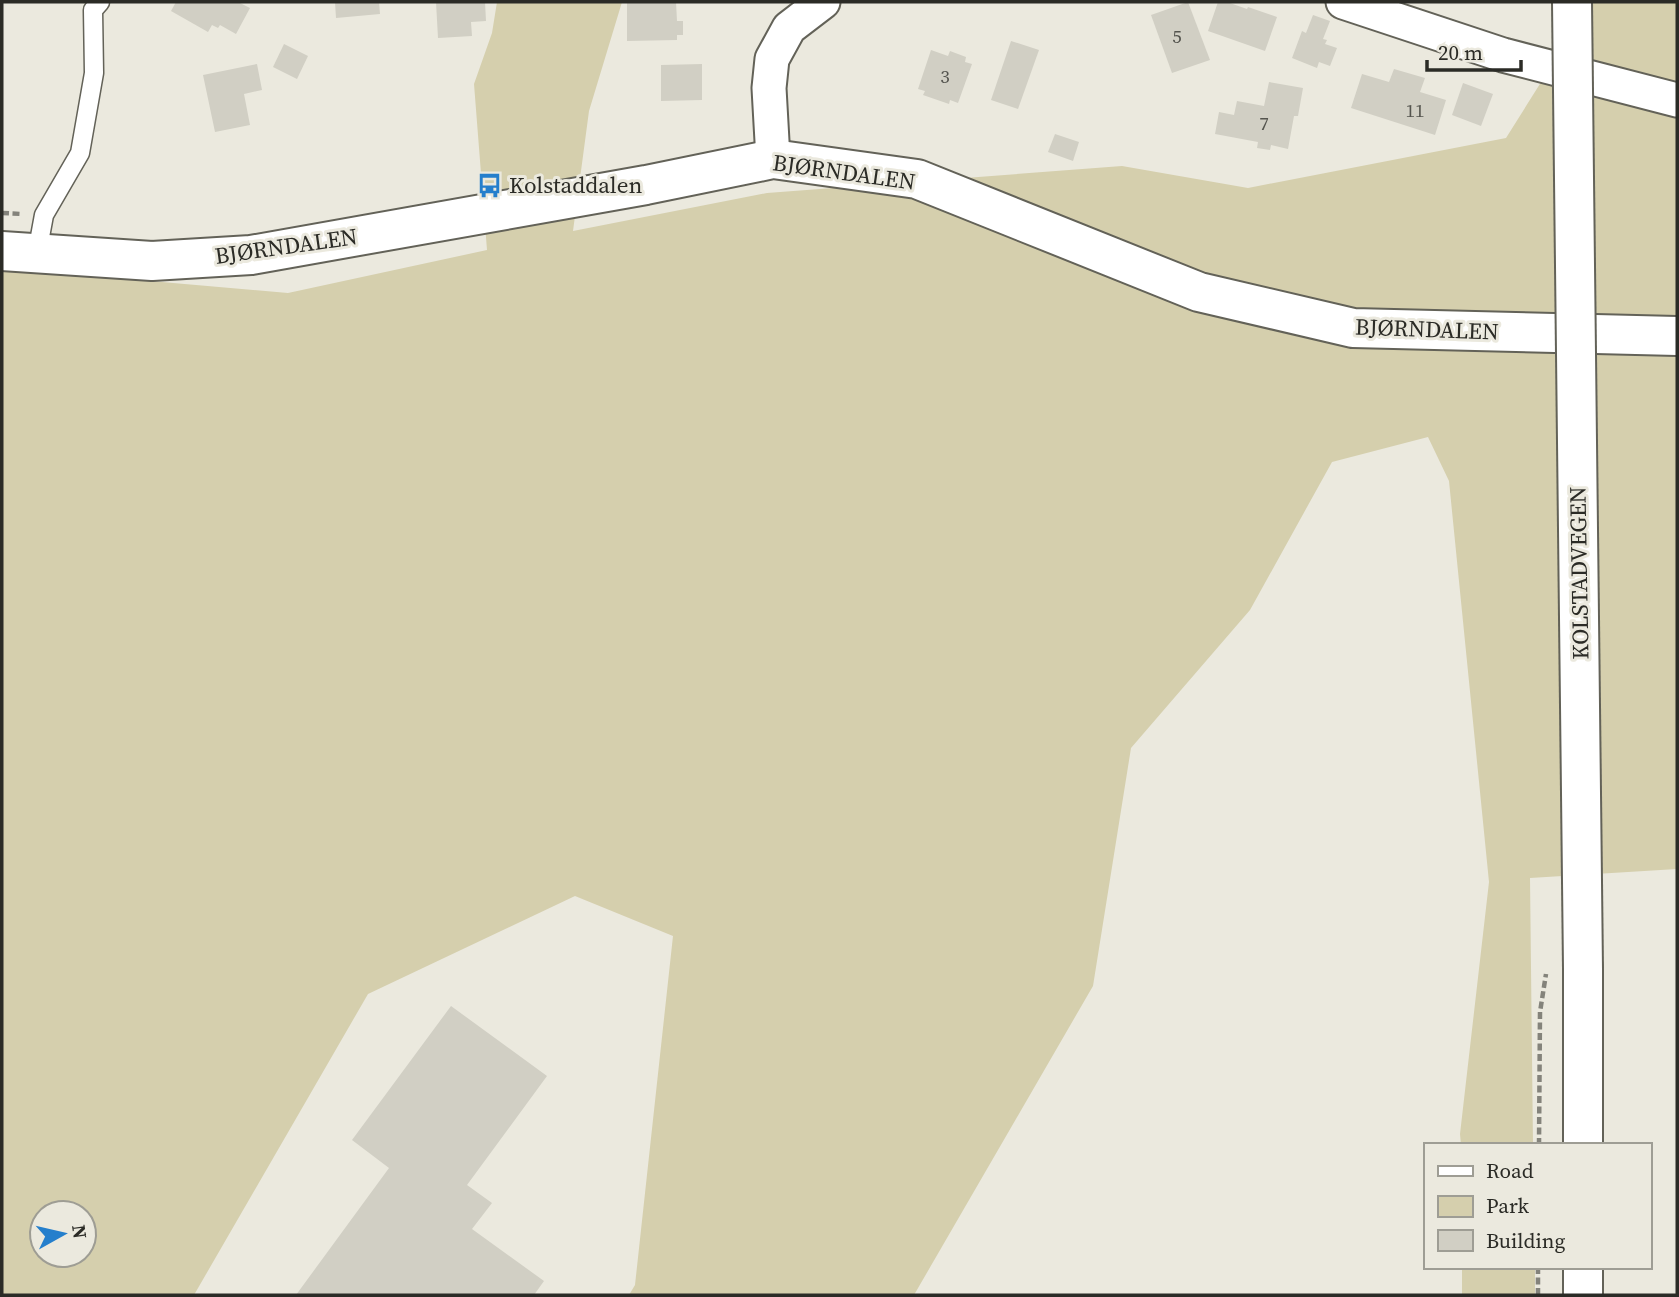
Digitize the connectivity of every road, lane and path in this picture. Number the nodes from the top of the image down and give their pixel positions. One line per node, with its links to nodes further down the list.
1 (823, 2): 6 (street)
2 (1343, 2): 5 (street)
3 (1572, 2): 11 (main road, KOLSTADVEGEN, bridge)
4 (92, 4): 8 (lane, BJØRNDALEN)
5 (1677, 100)
6 (773, 159): 9 (main road, BJØRNDALEN); 10 (main road, BJØRNDALEN)
7 (2, 213): 8 (path)
8 (44, 215): 9 (lane, BJØRNDALEN)
9 (19, 252)
10 (1677, 336)
11 (1565, 969): 12 (path); 13 (main road, KOLSTADVEGEN)
12 (1539, 1143)
13 (1583, 1143)
14 (1538, 1269): 16 (path)
15 (1583, 1269): 17 (main road)
16 (1538, 1295)
17 (1583, 1295)

